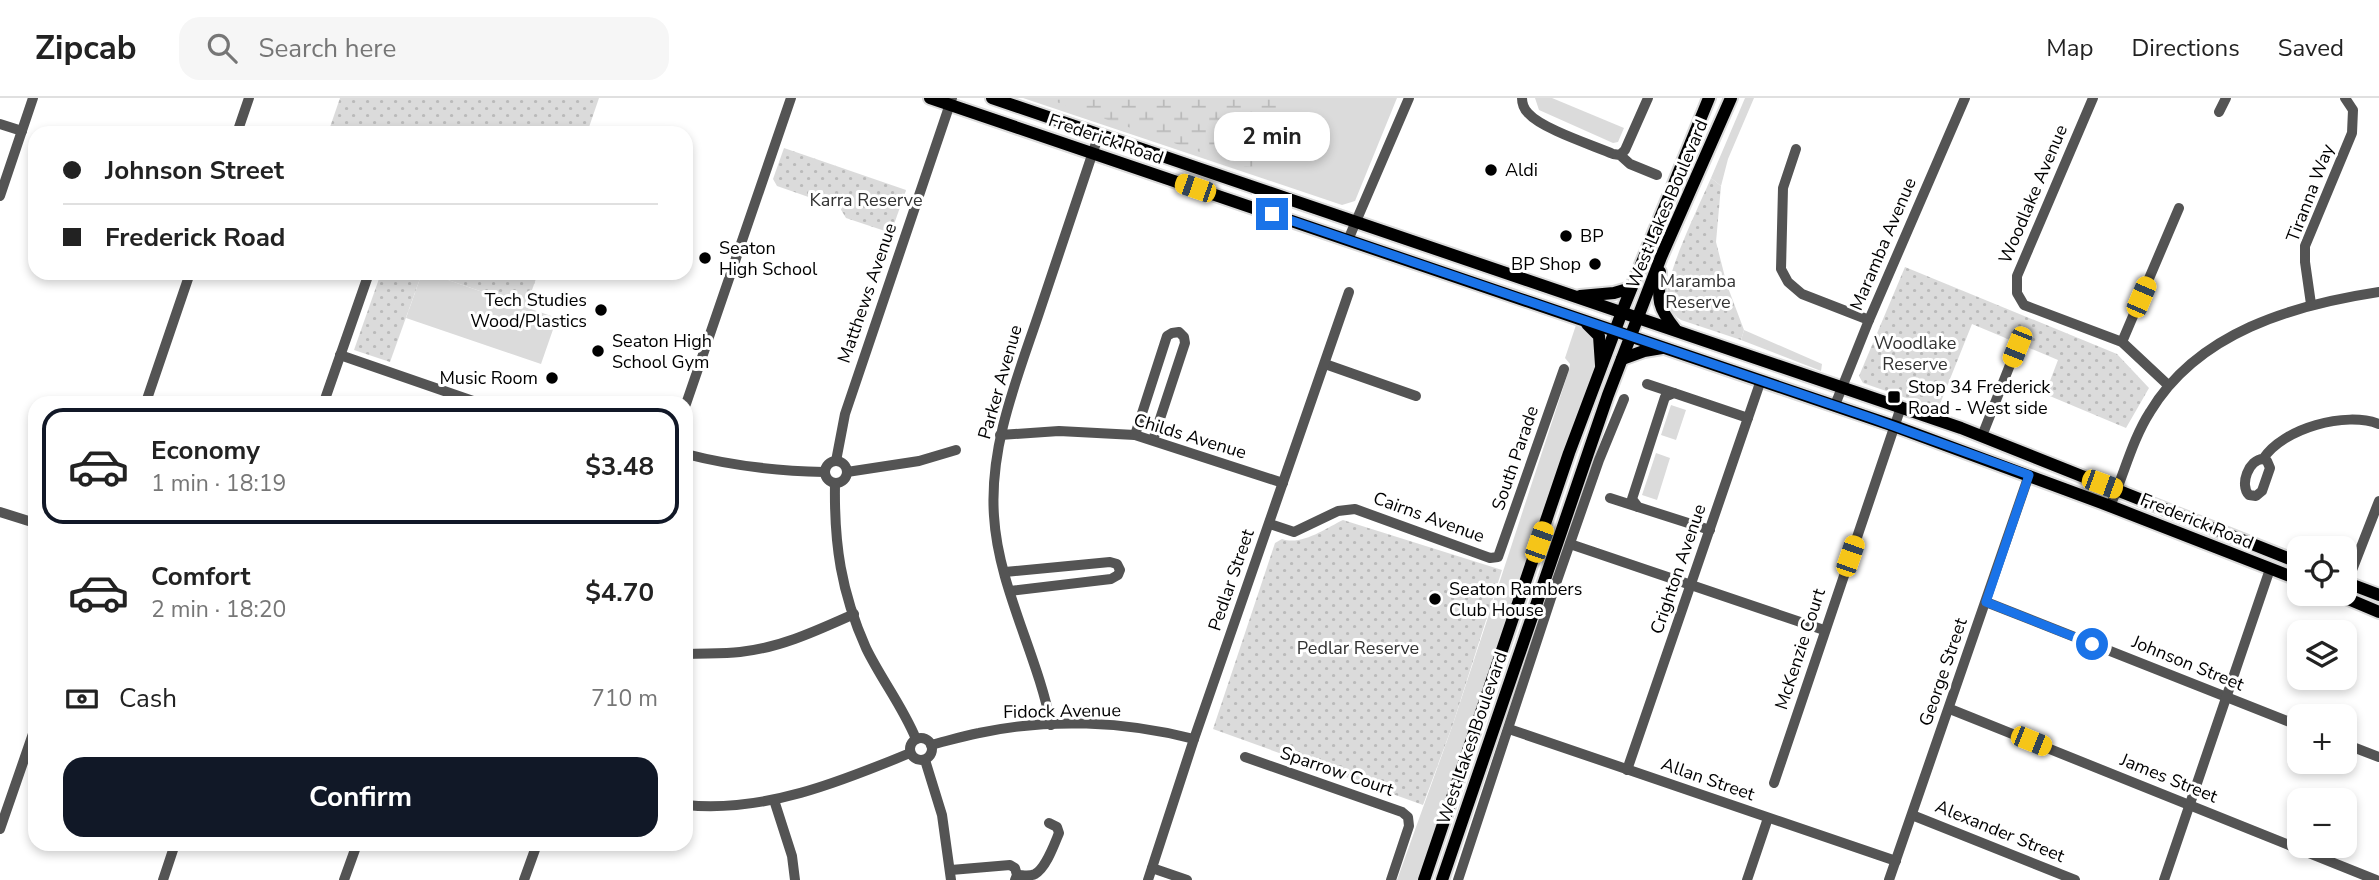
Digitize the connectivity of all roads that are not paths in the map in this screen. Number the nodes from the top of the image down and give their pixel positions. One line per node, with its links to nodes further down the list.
1 (33, 98): 19 (street)
2 (249, 98): 18 (street)
3 (791, 98): 61 (street)
4 (930, 98): 15 (main road, Frederick Road)
5 (992, 98): 20 (main road, Frederick Road)
6 (1409, 98): 27 (street)
7 (1522, 98): 23 (street)
8 (1648, 98): 23 (street)
9 (1709, 98): 32 (main road, West Lakes Boulevard)
10 (1731, 98): 29 (main road, West Lakes Boulevard)
11 (2093, 98): 44 (street, Woodlake Avenue)
12 (2226, 98): 16 (street)
13 (2345, 98): 36 (street, Tiranna Way)
14 (1963, 99): 39 (street, Maramba Avenue)
15 (950, 101): 22 (main road, Frederick Road); 77 (street, Matthews Avenue)
16 (2219, 112)
17 (0, 124): 19 (street)
18 (239, 126)
19 (22, 131): 25 (street)
20 (1099, 134): 22 (street, Parker Avenue); 27 (main road, Frederick Road)
21 (1796, 149): 39 (street)
22 (1092, 154): 28 (main road, Frederick Road); 70 (street, Parker Avenue)
23 (1620, 155): 24 (street)
24 (1657, 175)
25 (0, 196)
26 (2179, 208): 44 (street)
27 (1356, 220): 28 (street); 35 (main road, Frederick Road)
28 (1348, 240): 40 (main road, Frederick Road)
29 (1661, 257): 38 (main road, West Lakes Boulevard); 41 (main road)
30 (188, 280): 58 (street)
31 (367, 280): 47 (street)
32 (1631, 288): 35 (main road); 37 (main road, West Lakes Boulevard)
33 (1349, 292): 49 (street, Pedlar Street)
34 (2379, 292): 36 (street)
35 (1576, 296): 37 (main road, Frederick Road)
36 (2311, 304): 54 (street)
37 (1622, 312): 38 (main road, Frederick Road); 42 (main road, West Lakes Boulevard)
38 (1638, 317): 41 (main road, Frederick Road); 43 (main road, West Lakes Boulevard)
39 (1869, 320): 55 (street, Maramba Avenue)
40 (1584, 321): 42 (main road, Frederick Road); 50 (main road)
41 (1675, 330): 55 (main road, Frederick Road)
42 (1615, 332): 43 (main road, Frederick Road); 50 (main road, West Lakes Boulevard)
43 (1631, 337): 46 (main road, Frederick Road); 48 (main road, West Lakes Boulevard)
44 (2122, 342): 54 (street, Woodlake Avenue)
45 (2017, 347): 72 (street)
46 (1664, 348): 48 (main road); 52 (main road, Frederick Road)
47 (340, 355): 59 (street); 60 (street)
48 (1622, 359): 57 (main road, West Lakes Boulevard)
49 (1325, 364): 62 (street); 81 (street, Pedlar Street)
50 (1602, 368): 146 (main road, West Lakes Boulevard)
51 (1564, 369): 94 (street, South Parade)
52 (1761, 380): 64 (main road, Frederick Road); 66 (street, Crighton Avenue)
53 (1647, 384): 56 (street)
54 (2168, 385): 83 (street)
55 (1842, 387): 64 (street, Maramba Avenue); 65 (main road, Frederick Road)
56 (1674, 393): 66 (street); 87 (street)
57 (1608, 395): 67 (street); 147 (main road, West Lakes Boulevard)
58 (148, 396)
59 (326, 396)
60 (459, 396)
61 (689, 396)
62 (1416, 396)
63 (1624, 399): 67 (street)
64 (1835, 405): 69 (main road, Frederick Road)
65 (1901, 407): 69 (street, McKenzie Court); 72 (main road, Frederick Road)
66 (1748, 418): 91 (street, Crighton Avenue)
67 (1616, 421): 92 (street)
68 (2379, 424): 76 (street)
69 (1894, 426): 80 (main road, Frederick Road); 107 (street, McKenzie Court)
70 (1000, 435): 71 (street, Childs Avenue); 97 (street, Parker Avenue)
71 (1135, 435): 73 (street, Childs Avenue); 73 (street)
72 (1982, 436): 83 (main road, Frederick Road)
73 (1153, 440): 81 (street, Childs Avenue)
74 (956, 450): 79 (street)
75 (693, 456): 78 (street)
76 (2263, 458)
77 (836, 461): 78 (street); 79 (street)
78 (824, 472): 82 (street)
79 (847, 472): 82 (street)
80 (2029, 475): 86 (main road, Frederick Road); 103 (street, George Street)
81 (1283, 483): 90 (street, Pedlar Street)
82 (835, 484): 106 (street)
83 (2118, 489): 86 (street); 95 (main road, Frederick Road)
84 (1610, 498): 87 (street)
85 (2379, 501): 93 (street)
86 (2110, 506): 96 (main road, Frederick Road)
87 (1638, 507): 91 (street)
88 (0, 512): 89 (street)
89 (28, 521)
90 (1270, 524): 94 (street, Cairns Avenue); 115 (street, Pedlar Street)
91 (1710, 530): 99 (street, Crighton Avenue)
92 (1570, 544): 99 (street); 113 (street)
93 (2357, 555)
94 (1498, 557)
95 (2287, 558)
96 (2270, 569): 98 (main road, Frederick Road); 109 (street)
97 (1005, 572): 101 (street, Parker Avenue); 101 (street)
98 (2287, 575)
99 (1691, 585): 107 (street); 123 (street, Crighton Avenue)
100 (2357, 586): 102 (main road)
101 (1010, 591): 112 (street, Parker Avenue)
102 (2379, 595)
103 (1986, 602): 109 (street, Johnson Street); 110 (street, George Street)
104 (2357, 603): 105 (main road)
105 (2379, 612)
106 (853, 614): 108 (street); 114 (street)
107 (1824, 630): 124 (street, McKenzie Court)
108 (693, 654)
109 (2226, 697): 111 (street, Johnson Street); 126 (street)
110 (1950, 709): 126 (street, James Street); 128 (street, George Street)
111 (2287, 721)
112 (1051, 726): 115 (street, Fidock Avenue); 116 (street, Fidock Avenue)
113 (1508, 729): 123 (street, Allan Street); 148 (street)
114 (916, 739): 116 (street); 119 (street)
115 (1194, 739): 136 (street, Pedlar Street)
116 (931, 745): 122 (street)
117 (28, 748): 131 (street)
118 (2357, 749): 121 (street)
119 (911, 753): 122 (street); 125 (street)
120 (1245, 757): 145 (street, Sparrow Court)
121 (2379, 757)
122 (925, 760): 137 (street)
123 (1627, 770): 129 (street, Allan Street)
124 (1774, 783)
125 (775, 800): 127 (street); 142 (street)
126 (2190, 805): 152 (street); 153 (street, James Street)
127 (693, 806)
128 (1912, 815): 135 (street, George Street); 151 (street, Alexander Street)
129 (1768, 818): 135 (street, Allan Street); 149 (street)
130 (1049, 823): 138 (street)
131 (0, 829)
132 (173, 851): 139 (street)
133 (354, 851): 140 (street)
134 (534, 851): 141 (street)
135 (1896, 861): 150 (street, George Street)
136 (1152, 868): 143 (street, Pedlar Street); 144 (street)
137 (951, 875): 138 (street)
138 (1016, 877)
139 (163, 880)
140 (344, 880)
141 (524, 880)
142 (795, 880)
143 (1148, 880)
144 (1187, 880)
145 (1391, 880)
146 (1423, 880)
147 (1442, 880)
148 (1458, 880)
149 (1747, 880)
150 (1889, 880)
151 (2075, 880)
152 (2164, 880)
153 (2376, 880)

